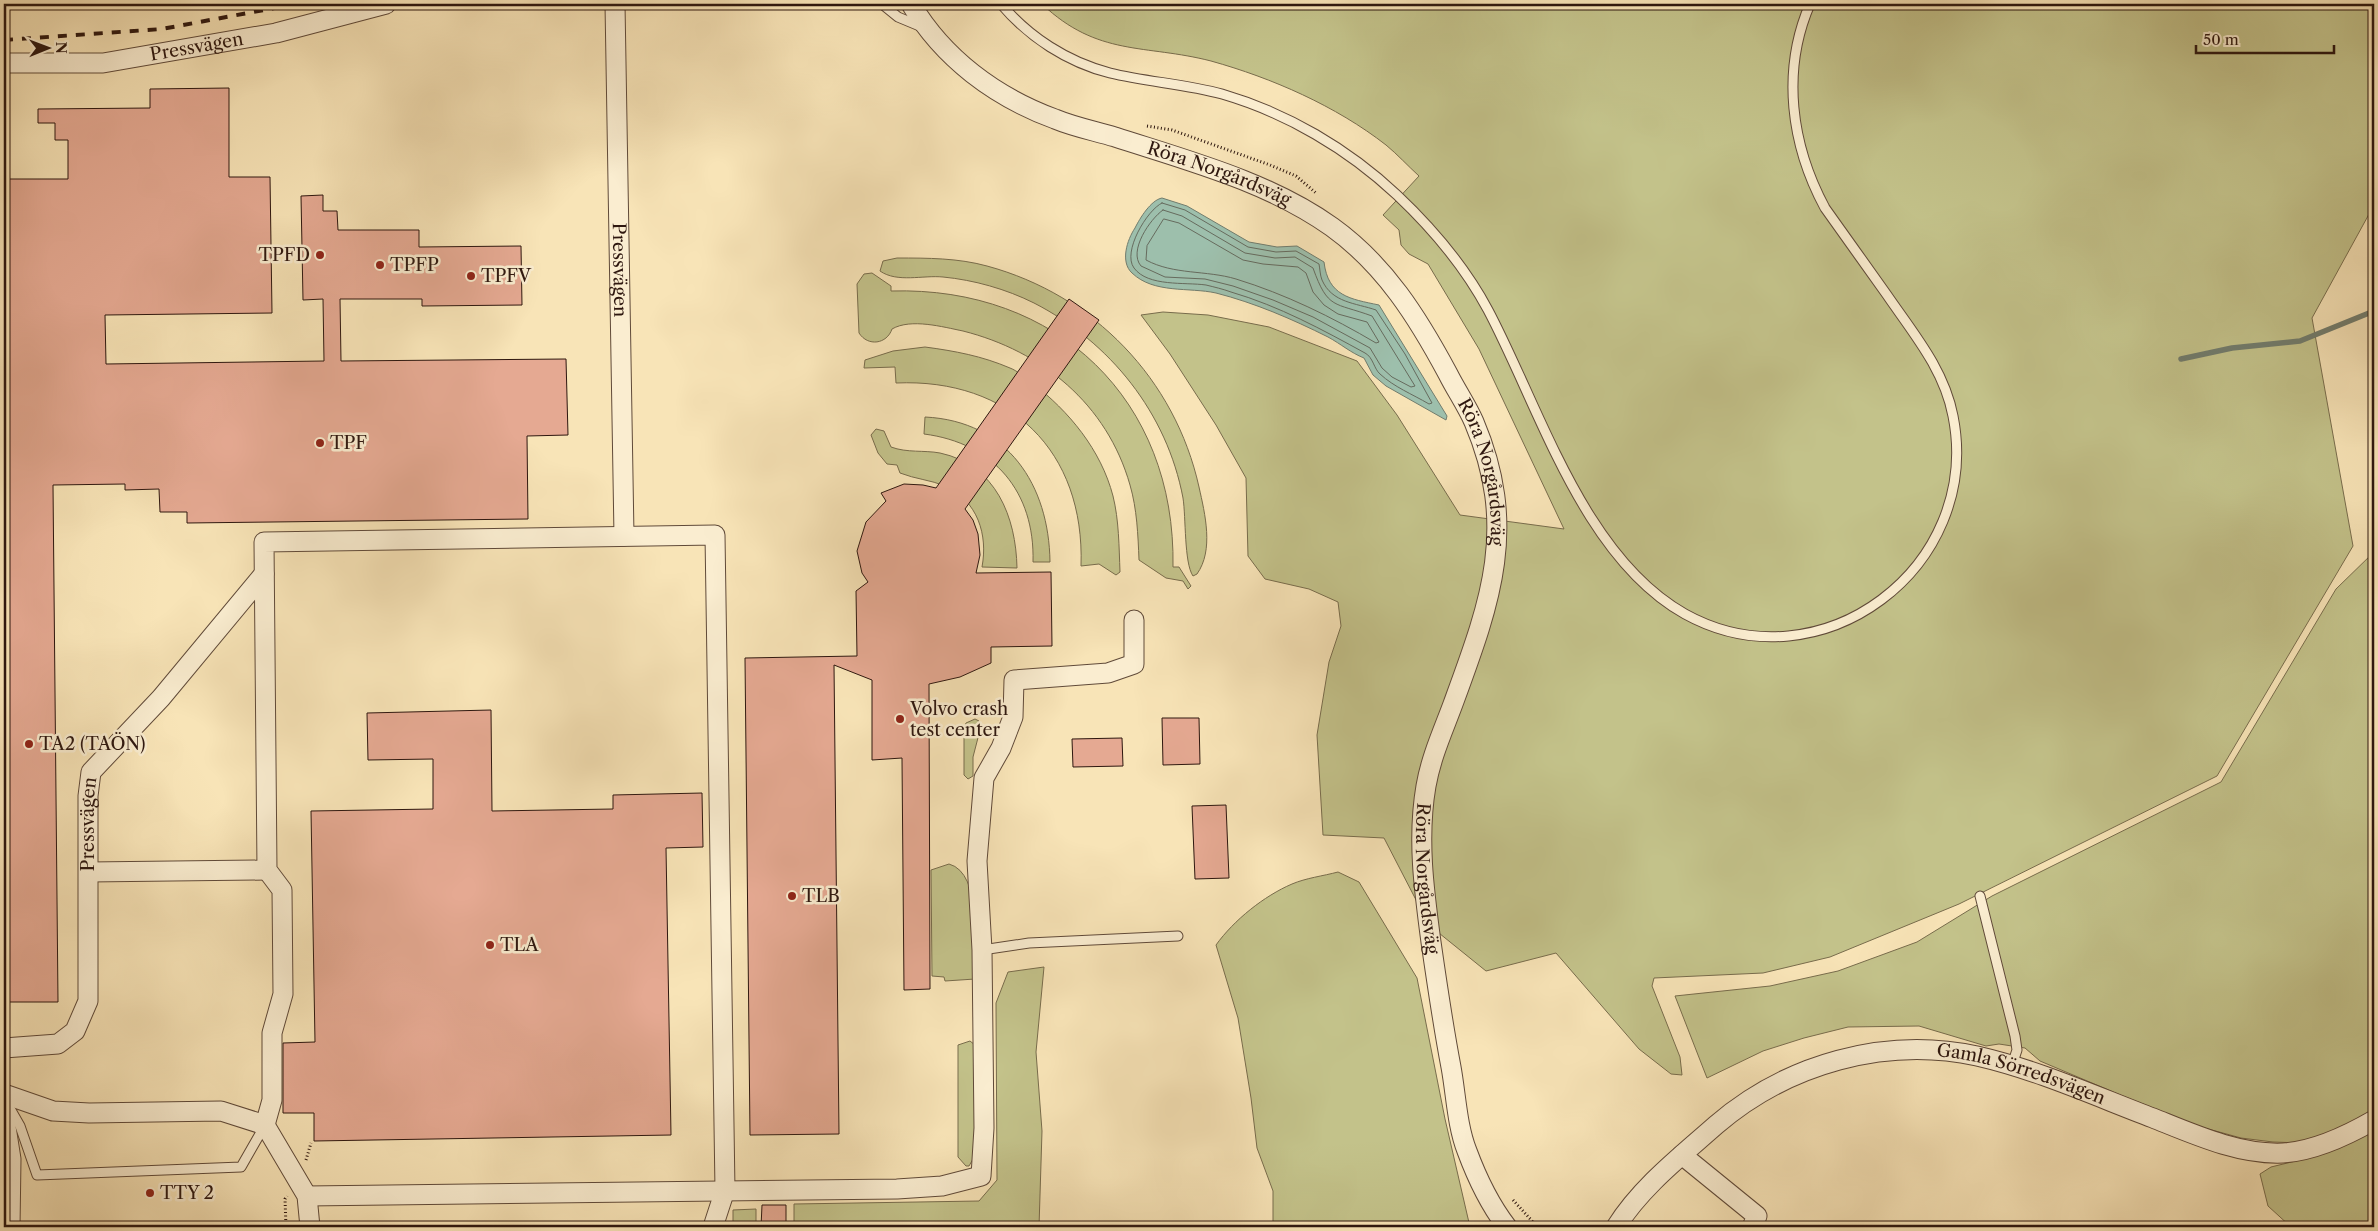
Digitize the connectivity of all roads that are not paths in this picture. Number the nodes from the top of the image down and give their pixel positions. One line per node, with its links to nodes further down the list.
1 (386, 4): 8 (street, Pressvägen)
2 (614, 4): 9 (street, Pressvägen)
3 (882, 4): 7 (lane)
4 (911, 4): 7 (street, Röra Norgårdsväg)
5 (1001, 4): 6 (lane)
6 (1810, 4)
7 (926, 29): 31 (street, Röra Norgårdsväg)
8 (4, 63)
9 (624, 536): 10 (street); 25 (street)
10 (264, 574): 12 (street); 13 (street, Pressvägen)
11 (1134, 620): 16 (street)
12 (267, 870): 13 (street); 23 (street)
13 (89, 872): 17 (street, Pressvägen)
14 (1980, 896): 18 (lane)
15 (1178, 936): 16 (lane)
16 (982, 950): 25 (street)
17 (4, 1048)
18 (2012, 1065): 22 (street, Gamla Sörredsvägen); 24 (street, Gamla Sörredsvägen)
19 (4, 1094): 23 (street)
20 (4, 1098): 23 (lane)
21 (4, 1114): 28 (street)
22 (2374, 1120)
23 (265, 1125): 26 (street)
24 (1682, 1155): 27 (street); 32 (street, Gamla Sörredsvägen)
25 (725, 1190): 26 (street); 30 (street)
26 (307, 1196): 29 (street)
27 (1758, 1224)
28 (10, 1227)
29 (310, 1227)
30 (713, 1227)
31 (1507, 1227)
32 (1616, 1227)

